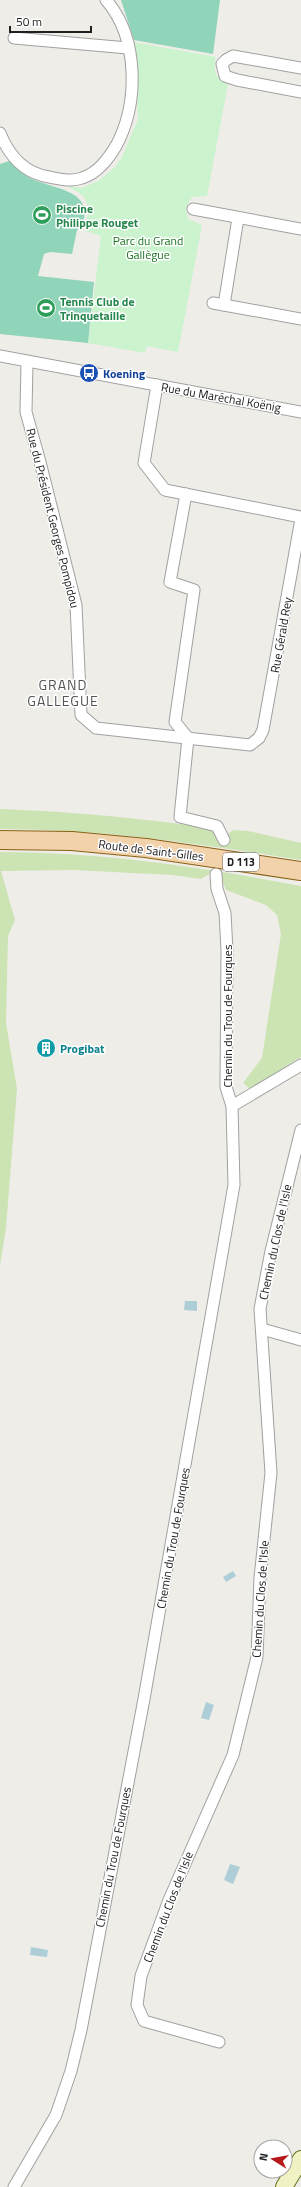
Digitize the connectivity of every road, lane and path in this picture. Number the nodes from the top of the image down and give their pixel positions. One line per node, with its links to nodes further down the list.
1 (106, 0): 3 (street)
2 (14, 38): 3 (street)
3 (128, 48): 7 (street)
4 (301, 68): 5 (street)
5 (301, 92)
6 (0, 133): 7 (street)
7 (3, 148)
8 (193, 209): 9 (street)
9 (238, 218): 10 (street); 12 (street)
10 (301, 229)
11 (213, 303): 12 (street)
12 (224, 305): 13 (street)
13 (301, 319)
14 (0, 356): 15 (street, Rue du Maréchal Koënig)
15 (27, 362): 16 (street, Rue du Maréchal Koënig); 20 (street, Rue du Président Georges Pompidou)
16 (157, 385): 17 (street, Rue du Maréchal Koënig); 18 (street)
17 (301, 412)
18 (186, 494): 19 (street); 20 (street)
19 (301, 518): 21 (street, Rue Gérald Rey)
20 (188, 738): 21 (street, Rue du Président Georges Pompidou); 23 (street)
21 (250, 745)
22 (0, 840): 24 (main road, Route de Saint-Gilles / D 113)
23 (224, 840)
24 (301, 871)
25 (216, 874): 27 (street, Chemin du Trou de Fourques)
26 (301, 1066): 27 (street)
27 (232, 1106): 33 (street, Chemin du Trou de Fourques)
28 (301, 1130): 29 (street, Chemin du Clos de l'Isle)
29 (262, 1329): 30 (street); 31 (street, Chemin du Clos de l'Isle)
30 (301, 1340)
31 (219, 2042)
32 (301, 2159): 34 (street)
33 (14, 2187)
34 (284, 2187)

